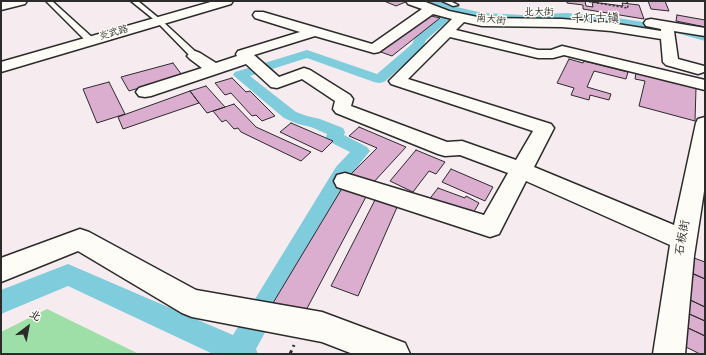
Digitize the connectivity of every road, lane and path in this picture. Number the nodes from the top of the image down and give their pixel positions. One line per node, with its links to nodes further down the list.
1 (21, 1): 8 (street)
2 (49, 1): 17 (lane)
3 (134, 1): 13 (lane)
4 (227, 1): 13 (street, 炎武路)
5 (412, 1): 9 (street, 南大街)
6 (585, 1): 10 (path)
7 (627, 1): 10 (path)
8 (3, 4)
9 (431, 9): 11 (street, 南大街); 15 (street)
10 (613, 12): 11 (street, 北大街); 14 (street, 北大街)
11 (451, 14): 14 (street, 南大街); 23 (street); 26 (street)
12 (258, 15): 15 (street)
13 (159, 22): 17 (street, 炎武路); 18 (lane)
14 (668, 30): 16 (street, 北大街); 22 (street)
15 (313, 32): 19 (street)
16 (705, 32)
17 (91, 41): 20 (street, 炎武路)
18 (195, 56): 21 (street)
19 (248, 58): 21 (street); 26 (street)
20 (1, 67)
21 (214, 69): 24 (street)
22 (705, 71)
23 (705, 85)
24 (145, 92)
25 (705, 123): 28 (street, 石板街)
26 (521, 170): 27 (street); 28 (street)
27 (345, 181)
28 (684, 240): 31 (street, 石板街)
29 (1, 270): 30 (street)
30 (394, 354)
31 (669, 354)

